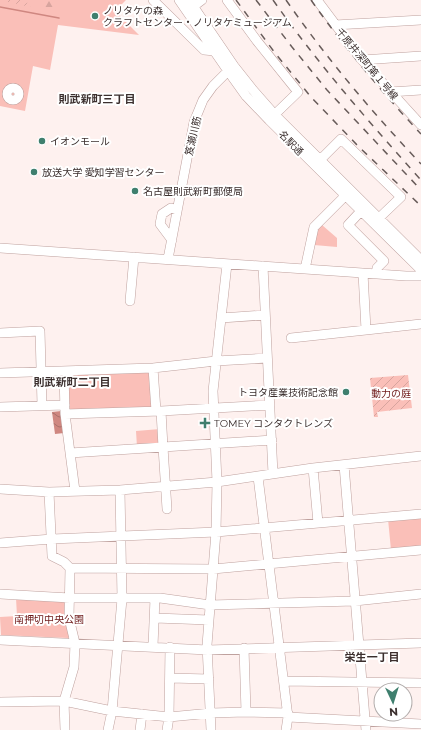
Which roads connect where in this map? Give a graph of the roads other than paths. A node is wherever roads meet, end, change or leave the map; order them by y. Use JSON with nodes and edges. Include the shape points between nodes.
{"nodes":[{"id":1,"x":153,"y":0,"type":"edge"},
{"id":2,"x":179,"y":0,"type":"edge"},
{"id":3,"x":202,"y":0,"type":"edge"},
{"id":4,"x":227,"y":0,"type":"edge"},
{"id":5,"x":317,"y":0,"type":"edge"},
{"id":6,"x":192,"y":3,"type":"edge"},
{"id":7,"x":421,"y":20,"type":"edge"},
{"id":8,"x":335,"y":25,"type":"junction"},
{"id":9,"x":215,"y":51,"type":"junction"},
{"id":10,"x":421,"y":56,"type":"edge"},
{"id":11,"x":362,"y":60,"type":"junction"},
{"id":12,"x":228,"y":71,"type":"junction"},
{"id":13,"x":421,"y":90,"type":"edge"},
{"id":14,"x":390,"y":92,"type":"junction"},
{"id":15,"x":272,"y":118,"type":"junction"},
{"id":16,"x":421,"y":125,"type":"edge"},
{"id":17,"x":321,"y":160,"type":"junction"},
{"id":18,"x":345,"y":196,"type":"junction"},
{"id":19,"x":177,"y":210,"type":"junction"},
{"id":20,"x":361,"y":211,"type":"junction"},
{"id":21,"x":379,"y":218,"type":"junction"},
{"id":22,"x":172,"y":240,"type":"junction"},
{"id":23,"x":0,"y":248,"type":"edge"},
{"id":24,"x":134,"y":257,"type":"junction"},
{"id":25,"x":168,"y":260,"type":"junction"},
{"id":26,"x":421,"y":260,"type":"edge"},
{"id":27,"x":227,"y":264,"type":"junction"},
{"id":28,"x":263,"y":266,"type":"junction"},
{"id":29,"x":305,"y":269,"type":"junction"},
{"id":30,"x":421,"y":270,"type":"edge"},
{"id":31,"x":363,"y":273,"type":"junction"},
{"id":32,"x":376,"y":274,"type":"junction"},
{"id":33,"x":421,"y":276,"type":"edge"},
{"id":34,"x":130,"y":301,"type":"dead end"},
{"id":35,"x":265,"y":315,"type":"junction"},
{"id":36,"x":221,"y":318,"type":"junction"},
{"id":37,"x":421,"y":324,"type":"edge"},
{"id":38,"x":366,"y":330,"type":"junction"},
{"id":39,"x":0,"y":333,"type":"edge"},
{"id":40,"x":291,"y":338,"type":"dead end"},
{"id":41,"x":267,"y":358,"type":"junction"},
{"id":42,"x":216,"y":360,"type":"junction"},
{"id":43,"x":153,"y":368,"type":"junction"},
{"id":44,"x":41,"y":371,"type":"junction"},
{"id":45,"x":64,"y":371,"type":"junction"},
{"id":46,"x":0,"y":373,"type":"edge"},
{"id":47,"x":42,"y":405,"type":"junction"},
{"id":48,"x":270,"y":405,"type":"junction"},
{"id":49,"x":0,"y":407,"type":"edge"},
{"id":50,"x":65,"y":409,"type":"junction"},
{"id":51,"x":214,"y":409,"type":"junction"},
{"id":52,"x":158,"y":411,"type":"junction"},
{"id":53,"x":272,"y":440,"type":"junction"},
{"id":54,"x":215,"y":444,"type":"junction"},
{"id":55,"x":162,"y":447,"type":"junction"},
{"id":56,"x":70,"y":453,"type":"junction"},
{"id":57,"x":421,"y":456,"type":"edge"},
{"id":58,"x":344,"y":465,"type":"junction"},
{"id":59,"x":313,"y":468,"type":"junction"},
{"id":60,"x":273,"y":474,"type":"junction"},
{"id":61,"x":258,"y":477,"type":"junction"},
{"id":62,"x":217,"y":482,"type":"junction"},
{"id":63,"x":165,"y":486,"type":"junction"},
{"id":64,"x":0,"y":488,"type":"edge"},
{"id":65,"x":120,"y":490,"type":"junction"},
{"id":66,"x":75,"y":491,"type":"junction"},
{"id":67,"x":49,"y":492,"type":"junction"},
{"id":68,"x":166,"y":509,"type":"dead end"},
{"id":69,"x":421,"y":514,"type":"edge"},
{"id":70,"x":348,"y":520,"type":"junction"},
{"id":71,"x":318,"y":523,"type":"junction"},
{"id":72,"x":264,"y":527,"type":"junction"},
{"id":73,"x":216,"y":532,"type":"junction"},
{"id":74,"x":120,"y":536,"type":"junction"},
{"id":75,"x":52,"y":539,"type":"junction"},
{"id":76,"x":0,"y":542,"type":"edge"},
{"id":77,"x":421,"y":550,"type":"edge"},
{"id":78,"x":352,"y":556,"type":"junction"},
{"id":79,"x":269,"y":564,"type":"junction"},
{"id":80,"x":121,"y":567,"type":"junction"},
{"id":81,"x":70,"y":568,"type":"junction"},
{"id":82,"x":212,"y":569,"type":"junction"},
{"id":83,"x":0,"y":594,"type":"edge"},
{"id":84,"x":421,"y":594,"type":"edge"},
{"id":85,"x":70,"y":598,"type":"junction"},
{"id":86,"x":156,"y":598,"type":"junction"},
{"id":87,"x":122,"y":599,"type":"junction"},
{"id":88,"x":355,"y":601,"type":"junction"},
{"id":89,"x":274,"y":604,"type":"junction"},
{"id":90,"x":210,"y":605,"type":"junction"},
{"id":91,"x":155,"y":618,"type":"junction"},
{"id":92,"x":209,"y":620,"type":"junction"},
{"id":93,"x":0,"y":640,"type":"edge"},
{"id":94,"x":75,"y":643,"type":"junction"},
{"id":95,"x":421,"y":643,"type":"edge"},
{"id":96,"x":118,"y":645,"type":"junction"},
{"id":97,"x":359,"y":645,"type":"junction"},
{"id":98,"x":153,"y":646,"type":"junction"},
{"id":99,"x":280,"y":647,"type":"junction"},
{"id":100,"x":170,"y":648,"type":"junction"},
{"id":101,"x":244,"y":648,"type":"junction"},
{"id":102,"x":208,"y":650,"type":"junction"},
{"id":103,"x":170,"y":678,"type":"junction"},
{"id":104,"x":209,"y":680,"type":"junction"},
{"id":105,"x":284,"y":682,"type":"junction"},
{"id":106,"x":362,"y":682,"type":"junction"},
{"id":107,"x":421,"y":683,"type":"edge"},
{"id":108,"x":64,"y":701,"type":"junction"},
{"id":109,"x":0,"y":702,"type":"edge"},
{"id":110,"x":112,"y":710,"type":"junction"},
{"id":111,"x":246,"y":712,"type":"junction"},
{"id":112,"x":211,"y":713,"type":"junction"},
{"id":113,"x":142,"y":714,"type":"junction"},
{"id":114,"x":288,"y":715,"type":"junction"},
{"id":115,"x":169,"y":717,"type":"junction"},
{"id":116,"x":421,"y":724,"type":"edge"},
{"id":117,"x":366,"y":725,"type":"edge"},
{"id":118,"x":65,"y":730,"type":"edge"},
{"id":119,"x":108,"y":730,"type":"edge"},
{"id":120,"x":140,"y":730,"type":"edge"},
{"id":121,"x":167,"y":730,"type":"edge"},
{"id":122,"x":211,"y":730,"type":"edge"},
{"id":123,"x":286,"y":730,"type":"edge"}],
"edges":[{"from":1,"to":9,"type":"street","via":[[204,50]]},
{"from":2,"to":9,"type":"street","name":"名駅通"},
{"from":3,"to":6,"type":"street"},
{"from":4,"to":15,"type":"street","via":[[298,92]]},
{"from":5,"to":8,"type":"street","name":"千原井深町第１号線"},
{"from":6,"to":15,"type":"street","name":"名駅通"},
{"from":7,"to":8,"type":"street"},
{"from":8,"to":11,"type":"street","name":"千原井深町第１号線"},
{"from":9,"to":12,"type":"street","name":"名駅通"},
{"from":10,"to":11,"type":"street"},
{"from":11,"to":14,"type":"street","name":"千原井深町第１号線"},
{"from":12,"to":15,"type":"street","name":"名駅通","via":[[246,96]]},
{"from":12,"to":19,"type":"street","name":"笈瀬川筋","via":[[213,86],[198,110]]},
{"from":13,"to":14,"type":"street"},
{"from":14,"to":16,"type":"street","name":"千原井深町第１号線"},
{"from":15,"to":17,"type":"street","name":"名駅通"},
{"from":15,"to":18,"type":"street","name":"名駅通"},
{"from":17,"to":21,"type":"street","name":"名駅通"},
{"from":17,"to":21,"type":"street","via":[[340,139],[400,196]]},
{"from":18,"to":20,"type":"street","name":"名駅通"},
{"from":18,"to":29,"type":"street","via":[[314,227]]},
{"from":19,"to":22,"type":"street","name":"笈瀬川筋"},
{"from":19,"to":22,"type":"street","via":[[171,208],[162,214],[160,224]]},
{"from":20,"to":30,"type":"street","name":"名駅通"},
{"from":20,"to":32,"type":"street","via":[[348,226],[384,261],[377,268]]},
{"from":21,"to":26,"type":"street","name":"名駅通"},
{"from":22,"to":25,"type":"street","name":"笈瀬川筋"},
{"from":23,"to":24,"type":"street"},
{"from":24,"to":25,"type":"street"},
{"from":24,"to":34,"type":"street"},
{"from":25,"to":27,"type":"street"},
{"from":27,"to":28,"type":"street"},
{"from":27,"to":36,"type":"street"},
{"from":28,"to":29,"type":"street"},
{"from":28,"to":35,"type":"street"},
{"from":29,"to":31,"type":"street"},
{"from":31,"to":32,"type":"street"},
{"from":31,"to":38,"type":"street"},
{"from":32,"to":33,"type":"street"},
{"from":35,"to":36,"type":"street"},
{"from":35,"to":41,"type":"street"},
{"from":36,"to":42,"type":"street"},
{"from":37,"to":38,"type":"street"},
{"from":38,"to":40,"type":"street"},
{"from":39,"to":44,"type":"street","via":[[40,331]]},
{"from":41,"to":42,"type":"street"},
{"from":41,"to":48,"type":"street"},
{"from":42,"to":43,"type":"street"},
{"from":42,"to":51,"type":"street"},
{"from":43,"to":45,"type":"street"},
{"from":43,"to":52,"type":"street"},
{"from":44,"to":45,"type":"street"},
{"from":44,"to":46,"type":"street"},
{"from":44,"to":47,"type":"street"},
{"from":45,"to":50,"type":"street"},
{"from":47,"to":49,"type":"street"},
{"from":47,"to":50,"type":"street"},
{"from":48,"to":51,"type":"street"},
{"from":48,"to":53,"type":"street"},
{"from":50,"to":52,"type":"street"},
{"from":50,"to":56,"type":"street"},
{"from":51,"to":52,"type":"street"},
{"from":51,"to":54,"type":"street"},
{"from":52,"to":55,"type":"street"},
{"from":53,"to":54,"type":"street"},
{"from":53,"to":60,"type":"street"},
{"from":54,"to":55,"type":"street"},
{"from":54,"to":62,"type":"street"},
{"from":55,"to":56,"type":"street"},
{"from":55,"to":63,"type":"street"},
{"from":56,"to":66,"type":"street"},
{"from":57,"to":58,"type":"street"},
{"from":58,"to":59,"type":"street"},
{"from":58,"to":70,"type":"street"},
{"from":59,"to":60,"type":"street"},
{"from":59,"to":71,"type":"street"},
{"from":60,"to":61,"type":"street"},
{"from":61,"to":62,"type":"street"},
{"from":61,"to":72,"type":"street"},
{"from":62,"to":63,"type":"street"},
{"from":62,"to":73,"type":"street"},
{"from":63,"to":65,"type":"street"},
{"from":63,"to":68,"type":"street"},
{"from":64,"to":67,"type":"street"},
{"from":65,"to":66,"type":"street"},
{"from":65,"to":74,"type":"street"},
{"from":66,"to":67,"type":"street"},
{"from":67,"to":75,"type":"street"},
{"from":69,"to":70,"type":"street"},
{"from":70,"to":71,"type":"street"},
{"from":70,"to":78,"type":"street"},
{"from":71,"to":72,"type":"street"},
{"from":72,"to":73,"type":"street"},
{"from":72,"to":79,"type":"street"},
{"from":73,"to":74,"type":"street"},
{"from":73,"to":82,"type":"street"},
{"from":74,"to":75,"type":"street"},
{"from":74,"to":80,"type":"street"},
{"from":75,"to":76,"type":"street"},
{"from":75,"to":81,"type":"street","via":[[52,556]]},
{"from":77,"to":78,"type":"street"},
{"from":78,"to":79,"type":"street"},
{"from":78,"to":88,"type":"street"},
{"from":79,"to":82,"type":"street"},
{"from":79,"to":89,"type":"street"},
{"from":80,"to":81,"type":"street"},
{"from":80,"to":82,"type":"street"},
{"from":80,"to":87,"type":"street"},
{"from":81,"to":85,"type":"street"},
{"from":82,"to":90,"type":"street"},
{"from":83,"to":85,"type":"street"},
{"from":84,"to":88,"type":"street"},
{"from":85,"to":87,"type":"street"},
{"from":85,"to":94,"type":"street","via":[[69,618]]},
{"from":86,"to":87,"type":"street"},
{"from":86,"to":90,"type":"street"},
{"from":86,"to":91,"type":"street"},
{"from":87,"to":96,"type":"street"},
{"from":88,"to":89,"type":"street"},
{"from":88,"to":97,"type":"street"},
{"from":89,"to":90,"type":"street"},
{"from":89,"to":99,"type":"street"},
{"from":90,"to":92,"type":"street"},
{"from":91,"to":92,"type":"street"},
{"from":91,"to":98,"type":"street"},
{"from":92,"to":102,"type":"street"},
{"from":93,"to":94,"type":"street"},
{"from":94,"to":96,"type":"street"},
{"from":94,"to":108,"type":"street","via":[[74,666]]},
{"from":95,"to":97,"type":"street"},
{"from":96,"to":98,"type":"street"},
{"from":96,"to":110,"type":"street"},
{"from":97,"to":99,"type":"street"},
{"from":97,"to":106,"type":"street"},
{"from":98,"to":100,"type":"street"},
{"from":99,"to":101,"type":"street"},
{"from":99,"to":105,"type":"street"},
{"from":100,"to":102,"type":"street"},
{"from":100,"to":103,"type":"street"},
{"from":101,"to":102,"type":"street"},
{"from":101,"to":111,"type":"street"},
{"from":102,"to":104,"type":"street"},
{"from":103,"to":104,"type":"street"},
{"from":103,"to":115,"type":"street"},
{"from":104,"to":112,"type":"street"},
{"from":105,"to":106,"type":"street"},
{"from":105,"to":114,"type":"street"},
{"from":106,"to":107,"type":"street"},
{"from":106,"to":117,"type":"street"},
{"from":108,"to":109,"type":"street"},
{"from":108,"to":110,"type":"street"},
{"from":108,"to":118,"type":"street"},
{"from":110,"to":113,"type":"street"},
{"from":110,"to":119,"type":"street"},
{"from":111,"to":112,"type":"street"},
{"from":111,"to":114,"type":"street"},
{"from":112,"to":115,"type":"street"},
{"from":112,"to":122,"type":"street"},
{"from":113,"to":115,"type":"street"},
{"from":113,"to":120,"type":"street"},
{"from":114,"to":117,"type":"street"},
{"from":114,"to":123,"type":"street"},
{"from":115,"to":121,"type":"street"},
{"from":116,"to":117,"type":"street"}]}
